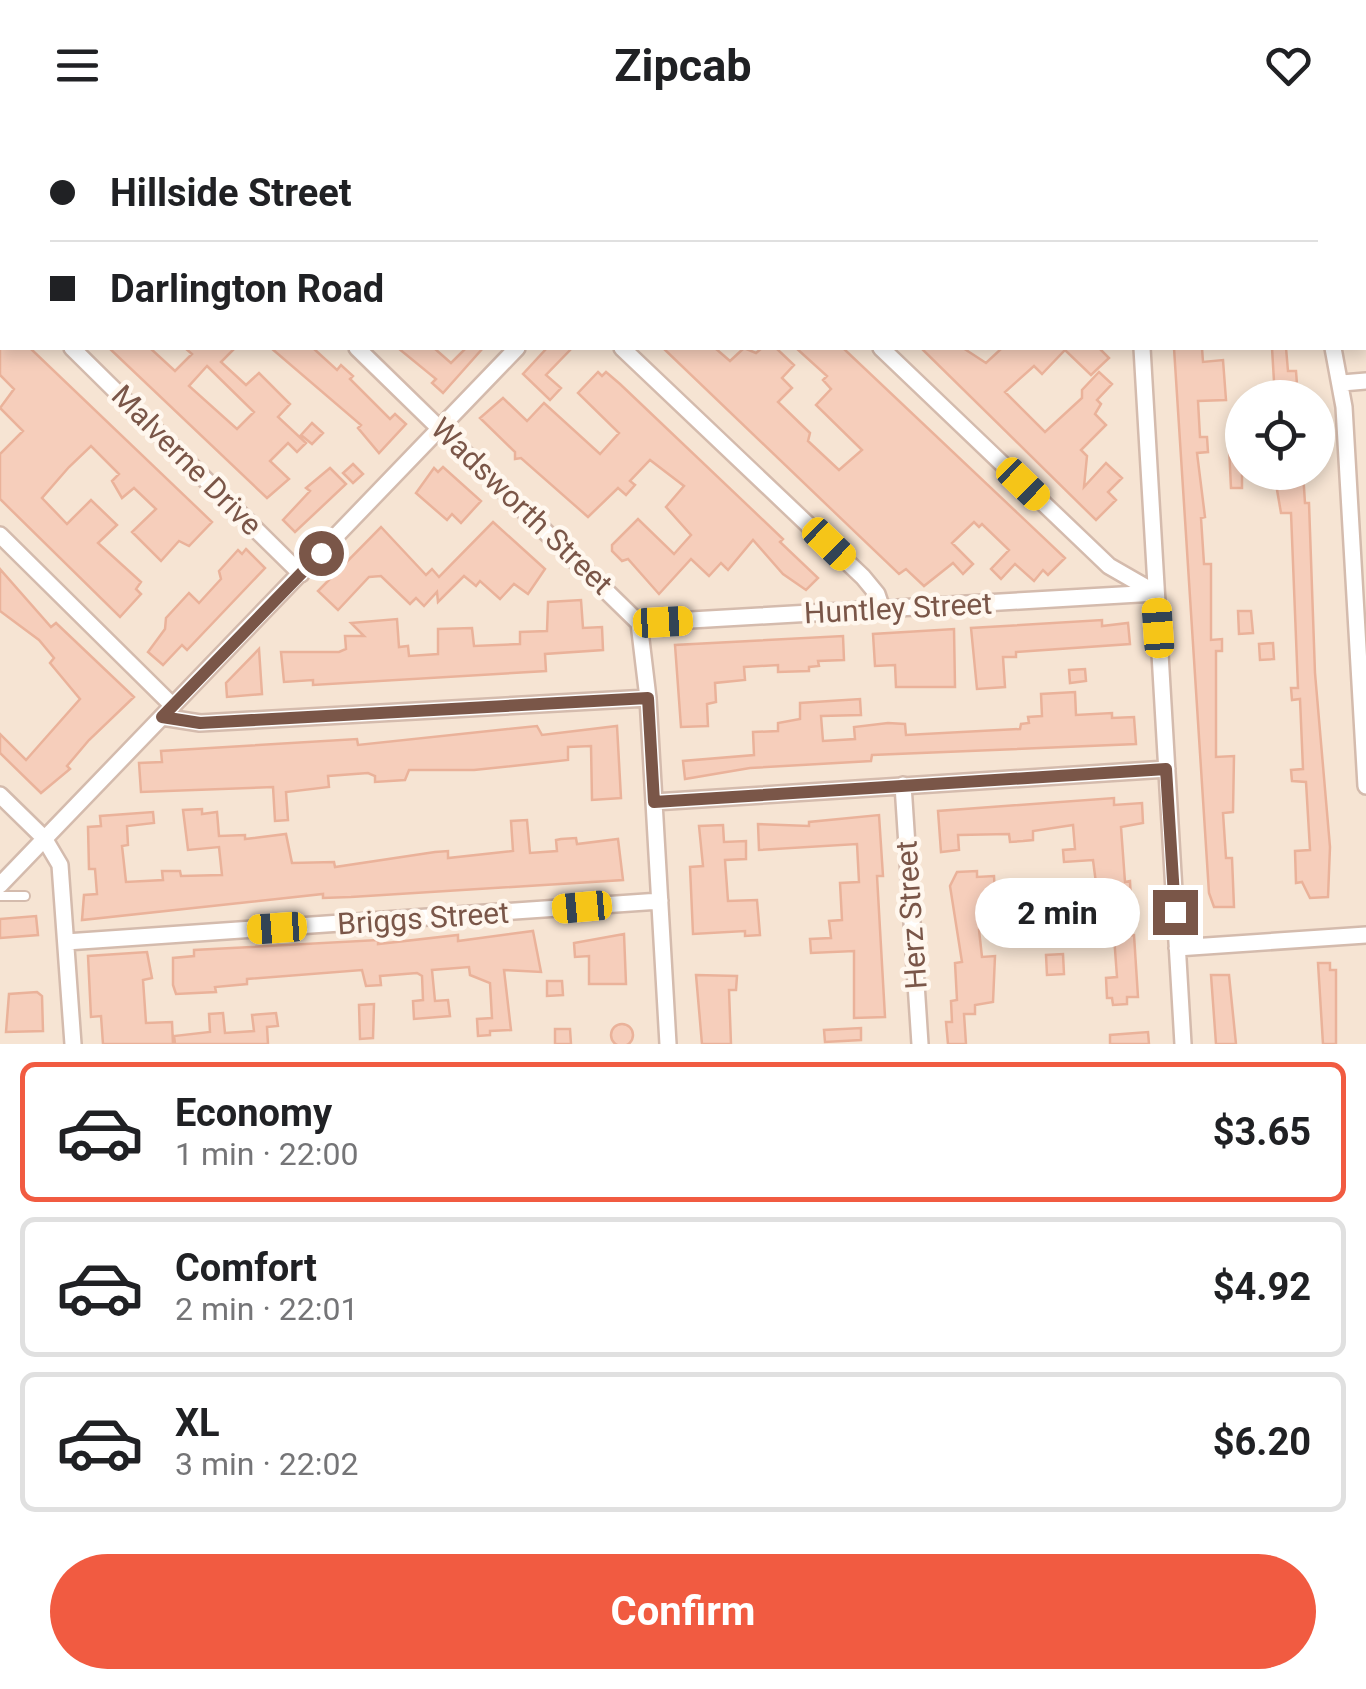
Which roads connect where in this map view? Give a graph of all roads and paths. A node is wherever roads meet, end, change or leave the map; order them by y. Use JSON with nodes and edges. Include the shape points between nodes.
{"nodes":[{"id":1,"x":74,"y":350,"type":"edge"},
{"id":2,"x":359,"y":350,"type":"edge"},
{"id":3,"x":515,"y":350,"type":"edge"},
{"id":4,"x":624,"y":350,"type":"edge"},
{"id":5,"x":882,"y":350,"type":"edge"},
{"id":6,"x":1142,"y":350,"type":"edge"},
{"id":7,"x":1334,"y":350,"type":"edge"},
{"id":8,"x":1366,"y":381,"type":"edge"},
{"id":9,"x":1342,"y":383,"type":"junction"},
{"id":10,"x":440,"y":427,"type":"junction"},
{"id":11,"x":0,"y":535,"type":"edge"},
{"id":12,"x":301,"y":574,"type":"junction"},
{"id":13,"x":1156,"y":593,"type":"junction"},
{"id":14,"x":882,"y":609,"type":"junction"},
{"id":15,"x":639,"y":623,"type":"junction"},
{"id":16,"x":648,"y":698,"type":"junction"},
{"id":17,"x":167,"y":711,"type":"junction"},
{"id":18,"x":1166,"y":769,"type":"junction"},
{"id":19,"x":903,"y":785,"type":"junction"},
{"id":20,"x":1366,"y":786,"type":"edge"},
{"id":21,"x":0,"y":795,"type":"edge"},
{"id":22,"x":654,"y":802,"type":"junction"},
{"id":23,"x":44,"y":838,"type":"junction"},
{"id":24,"x":0,"y":884,"type":"edge"},
{"id":25,"x":0,"y":896,"type":"edge"},
{"id":26,"x":25,"y":896,"type":"dead end"},
{"id":27,"x":660,"y":900,"type":"junction"},
{"id":28,"x":1366,"y":936,"type":"edge"},
{"id":29,"x":66,"y":942,"type":"junction"},
{"id":30,"x":1177,"y":948,"type":"junction"},
{"id":31,"x":73,"y":1044,"type":"edge"},
{"id":32,"x":668,"y":1044,"type":"edge"},
{"id":33,"x":920,"y":1044,"type":"edge"},
{"id":34,"x":1183,"y":1044,"type":"edge"}],
"edges":[{"from":1,"to":12,"type":"street","name":"Malverne Drive"},
{"from":2,"to":10,"type":"street","name":"Wadsworth Street"},
{"from":3,"to":10,"type":"street"},
{"from":4,"to":14,"type":"street","via":[[863,576]]},
{"from":5,"to":13,"type":"street","via":[[1108,566]]},
{"from":6,"to":13,"type":"street"},
{"from":7,"to":9,"type":"street"},
{"from":8,"to":9,"type":"street"},
{"from":9,"to":20,"type":"street"},
{"from":10,"to":12,"type":"street"},
{"from":10,"to":15,"type":"street","name":"Wadsworth Street"},
{"from":11,"to":17,"type":"street"},
{"from":12,"to":17,"type":"street"},
{"from":13,"to":14,"type":"street","name":"Huntley Street"},
{"from":13,"to":18,"type":"street"},
{"from":14,"to":15,"type":"street","name":"Huntley Street"},
{"from":15,"to":16,"type":"street"},
{"from":16,"to":17,"type":"street","via":[[200,723]]},
{"from":16,"to":22,"type":"street"},
{"from":17,"to":23,"type":"street"},
{"from":18,"to":19,"type":"street"},
{"from":18,"to":30,"type":"street"},
{"from":19,"to":22,"type":"street"},
{"from":19,"to":33,"type":"street","name":"Herz Street"},
{"from":21,"to":23,"type":"street"},
{"from":22,"to":27,"type":"street"},
{"from":23,"to":24,"type":"street"},
{"from":23,"to":29,"type":"street","via":[[60,865]]},
{"from":25,"to":26,"type":"lane"},
{"from":27,"to":29,"type":"street","name":"Briggs Street"},
{"from":27,"to":32,"type":"street"},
{"from":28,"to":30,"type":"street"},
{"from":29,"to":31,"type":"street"},
{"from":30,"to":34,"type":"street"}]}
